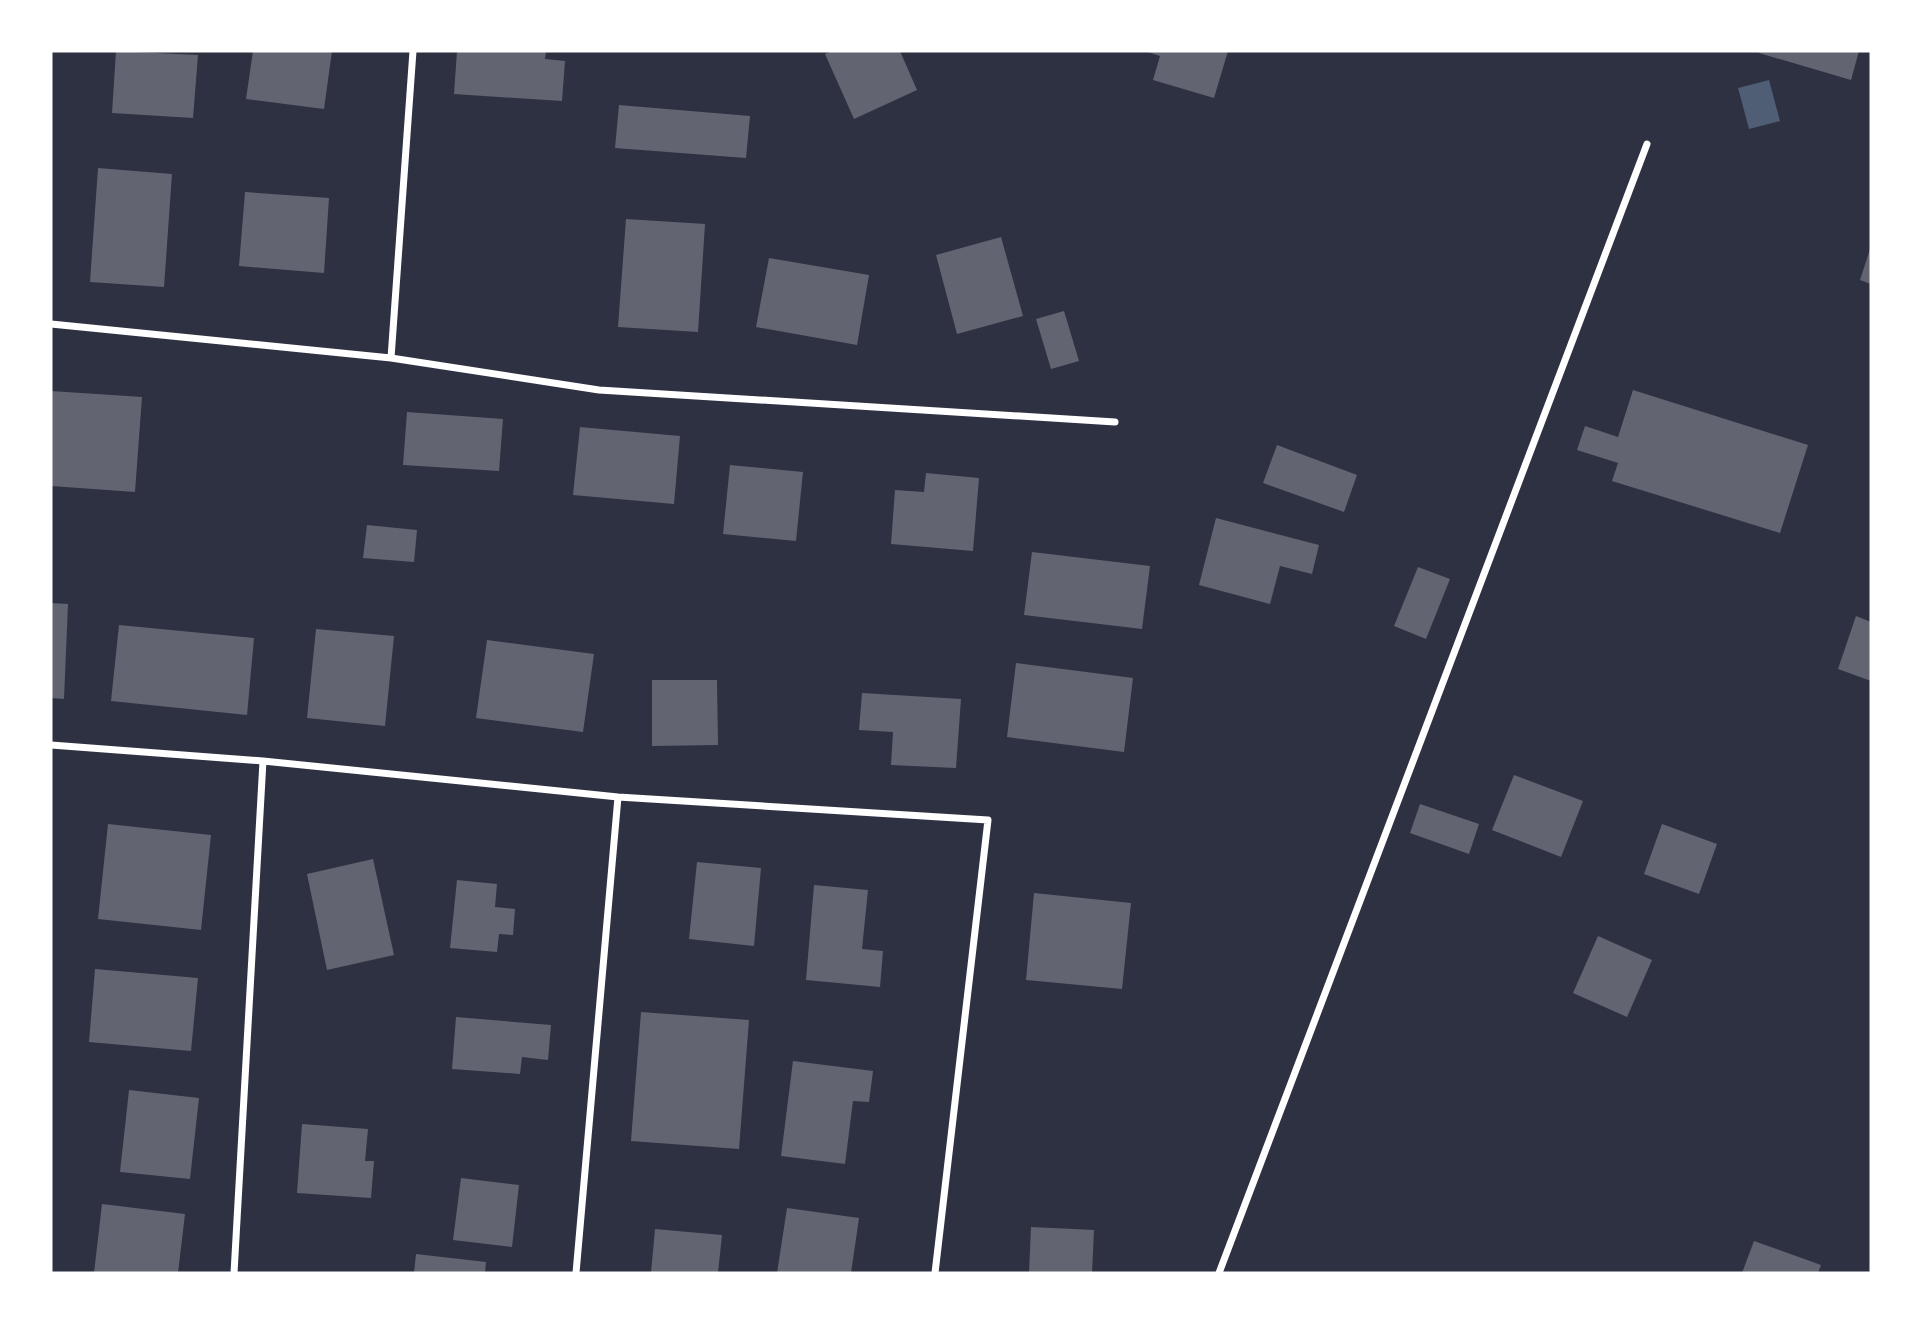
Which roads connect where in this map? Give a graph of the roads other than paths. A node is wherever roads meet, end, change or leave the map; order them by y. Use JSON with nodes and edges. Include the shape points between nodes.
{"nodes":[{"id":1,"x":413,"y":51,"type":"edge"},
{"id":2,"x":1647,"y":144,"type":"dead end"},
{"id":3,"x":51,"y":324,"type":"edge"},
{"id":4,"x":391,"y":358,"type":"junction"},
{"id":5,"x":1115,"y":422,"type":"dead end"},
{"id":6,"x":51,"y":745,"type":"edge"},
{"id":7,"x":263,"y":761,"type":"junction"},
{"id":8,"x":618,"y":797,"type":"junction"},
{"id":9,"x":234,"y":1273,"type":"edge"},
{"id":10,"x":576,"y":1273,"type":"edge"},
{"id":11,"x":935,"y":1273,"type":"edge"},
{"id":12,"x":1219,"y":1273,"type":"edge"}],
"edges":[{"from":1,"to":4,"type":"street"},
{"from":2,"to":12,"type":"street"},
{"from":3,"to":4,"type":"street"},
{"from":4,"to":5,"type":"street","via":[[599,390]]},
{"from":6,"to":7,"type":"street"},
{"from":7,"to":8,"type":"street"},
{"from":7,"to":9,"type":"street"},
{"from":8,"to":10,"type":"street"},
{"from":8,"to":11,"type":"street","via":[[988,820]]}]}
